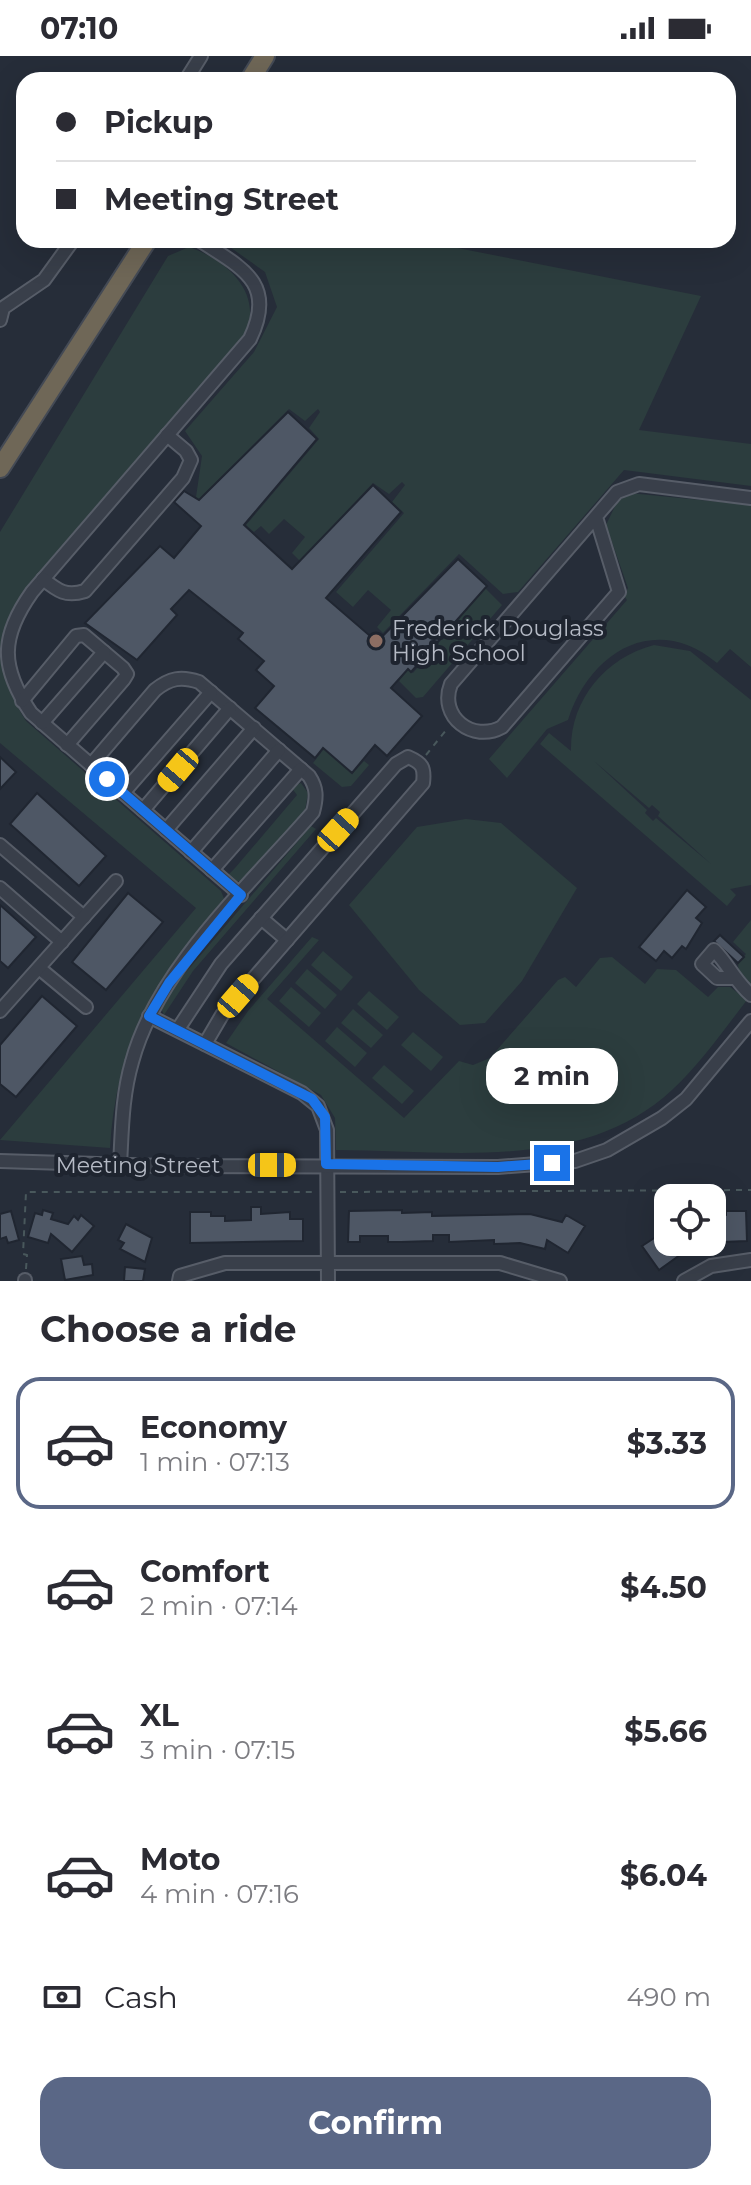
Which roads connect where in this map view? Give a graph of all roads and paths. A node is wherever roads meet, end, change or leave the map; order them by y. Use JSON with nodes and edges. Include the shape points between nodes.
{"nodes":[{"id":1,"x":67,"y":248,"type":"edge"},
{"id":2,"x":142,"y":248,"type":"edge"},
{"id":3,"x":211,"y":248,"type":"edge"},
{"id":4,"x":2,"y":314,"type":"edge"},
{"id":5,"x":167,"y":435,"type":"junction"},
{"id":6,"x":0,"y":468,"type":"edge"},
{"id":7,"x":751,"y":498,"type":"edge"},
{"id":8,"x":596,"y":517,"type":"junction"},
{"id":9,"x":43,"y":579,"type":"junction"},
{"id":10,"x":104,"y":652,"type":"junction"},
{"id":11,"x":211,"y":692,"type":"junction"},
{"id":12,"x":22,"y":701,"type":"junction"},
{"id":13,"x":230,"y":708,"type":"junction"},
{"id":14,"x":456,"y":720,"type":"junction"},
{"id":15,"x":42,"y":723,"type":"junction"},
{"id":16,"x":254,"y":728,"type":"junction"},
{"id":17,"x":67,"y":745,"type":"junction"},
{"id":18,"x":279,"y":750,"type":"junction"},
{"id":19,"x":420,"y":762,"type":"junction"},
{"id":20,"x":91,"y":765,"type":"junction"},
{"id":21,"x":301,"y":769,"type":"junction"},
{"id":22,"x":123,"y":793,"type":"junction"},
{"id":23,"x":143,"y":810,"type":"junction"},
{"id":24,"x":166,"y":830,"type":"junction"},
{"id":25,"x":0,"y":845,"type":"edge"},
{"id":26,"x":191,"y":852,"type":"junction"},
{"id":27,"x":212,"y":870,"type":"junction"},
{"id":28,"x":116,"y":881,"type":"dead end"},
{"id":29,"x":0,"y":888,"type":"edge"},
{"id":30,"x":241,"y":895,"type":"junction"},
{"id":31,"x":84,"y":917,"type":"junction"},
{"id":32,"x":261,"y":918,"type":"junction"},
{"id":33,"x":287,"y":940,"type":"junction"},
{"id":34,"x":62,"y":942,"type":"junction"},
{"id":35,"x":39,"y":968,"type":"junction"},
{"id":36,"x":732,"y":978,"type":"dead end"},
{"id":37,"x":751,"y":995,"type":"edge"},
{"id":38,"x":86,"y":1007,"type":"dead end"},
{"id":39,"x":0,"y":1011,"type":"edge"},
{"id":40,"x":149,"y":1016,"type":"junction"},
{"id":41,"x":751,"y":1021,"type":"edge"},
{"id":42,"x":178,"y":1029,"type":"junction"},
{"id":43,"x":205,"y":1044,"type":"junction"},
{"id":44,"x":0,"y":1161,"type":"edge"},
{"id":45,"x":326,"y":1164,"type":"junction"},
{"id":46,"x":120,"y":1165,"type":"junction"},
{"id":47,"x":751,"y":1190,"type":"edge"},
{"id":48,"x":318,"y":1192,"type":"dead end"},
{"id":49,"x":334,"y":1192,"type":"dead end"},
{"id":50,"x":751,"y":1260,"type":"edge"},
{"id":51,"x":328,"y":1265,"type":"junction"},
{"id":52,"x":25,"y":1280,"type":"edge"},
{"id":53,"x":179,"y":1281,"type":"edge"},
{"id":54,"x":328,"y":1281,"type":"edge"},
{"id":55,"x":560,"y":1281,"type":"edge"},
{"id":56,"x":684,"y":1281,"type":"edge"}],
"edges":[{"from":1,"to":4,"type":"street","via":[[44,280]]},
{"from":2,"to":6,"type":"highway"},
{"from":3,"to":5,"type":"street","via":[[243,269],[259,292],[262,308],[250,339]]},
{"from":5,"to":9,"type":"street"},
{"from":5,"to":9,"type":"street","via":[[191,460],[183,478],[85,591],[58,592]]},
{"from":7,"to":8,"type":"street","via":[[639,484],[617,492]]},
{"from":8,"to":14,"type":"street","via":[[451,684],[447,702]]},
{"from":8,"to":14,"type":"street","via":[[619,592],[502,727],[479,733]]},
{"from":9,"to":12,"type":"street","via":[[9,632],[8,673]]},
{"from":10,"to":12,"type":"street","via":[[84,635],[76,636]]},
{"from":10,"to":15,"type":"street"},
{"from":10,"to":17,"type":"street","via":[[127,674]]},
{"from":11,"to":13,"type":"street"},
{"from":11,"to":20,"type":"street","via":[[190,679],[166,681]]},
{"from":11,"to":22,"type":"street"},
{"from":12,"to":15,"type":"street"},
{"from":13,"to":16,"type":"street"},
{"from":13,"to":23,"type":"street"},
{"from":14,"to":19,"type":"path"},
{"from":15,"to":17,"type":"street"},
{"from":16,"to":18,"type":"street"},
{"from":16,"to":24,"type":"street"},
{"from":17,"to":20,"type":"street"},
{"from":18,"to":21,"type":"street"},
{"from":18,"to":26,"type":"street"},
{"from":19,"to":32,"type":"street","via":[[408,757],[396,764]]},
{"from":19,"to":33,"type":"street","via":[[423,783]]},
{"from":20,"to":22,"type":"street"},
{"from":21,"to":27,"type":"street"},
{"from":21,"to":30,"type":"street","via":[[315,785],[313,812]]},
{"from":22,"to":23,"type":"street"},
{"from":23,"to":24,"type":"street"},
{"from":24,"to":26,"type":"street"},
{"from":25,"to":31,"type":"street"},
{"from":26,"to":27,"type":"street"},
{"from":27,"to":30,"type":"street"},
{"from":28,"to":31,"type":"street"},
{"from":29,"to":34,"type":"street"},
{"from":30,"to":40,"type":"street","via":[[169,983]]},
{"from":31,"to":34,"type":"street"},
{"from":32,"to":33,"type":"street"},
{"from":32,"to":42,"type":"street","via":[[221,964]]},
{"from":33,"to":43,"type":"street","via":[[222,1015]]},
{"from":34,"to":35,"type":"street"},
{"from":35,"to":38,"type":"street"},
{"from":35,"to":39,"type":"street"},
{"from":36,"to":37,"type":"street"},
{"from":40,"to":42,"type":"street"},
{"from":40,"to":46,"type":"street","via":[[123,1100]]},
{"from":41,"to":45,"type":"street","name":"Meeting Street","via":[[686,1099],[634,1136],[575,1161],[498,1167]]},
{"from":42,"to":43,"type":"street"},
{"from":43,"to":45,"type":"street","via":[[312,1099],[325,1117]]},
{"from":44,"to":46,"type":"street","name":"Meeting Street"},
{"from":45,"to":46,"type":"street","name":"Meeting Street"},
{"from":45,"to":51,"type":"street"},
{"from":47,"to":49,"type":"path"},
{"from":48,"to":52,"type":"path","via":[[26,1192]]},
{"from":50,"to":56,"type":"street","via":[[711,1266]]},
{"from":51,"to":53,"type":"street","via":[[225,1263],[189,1272]]},
{"from":51,"to":54,"type":"street"},
{"from":51,"to":55,"type":"street","via":[[500,1263]]}]}
